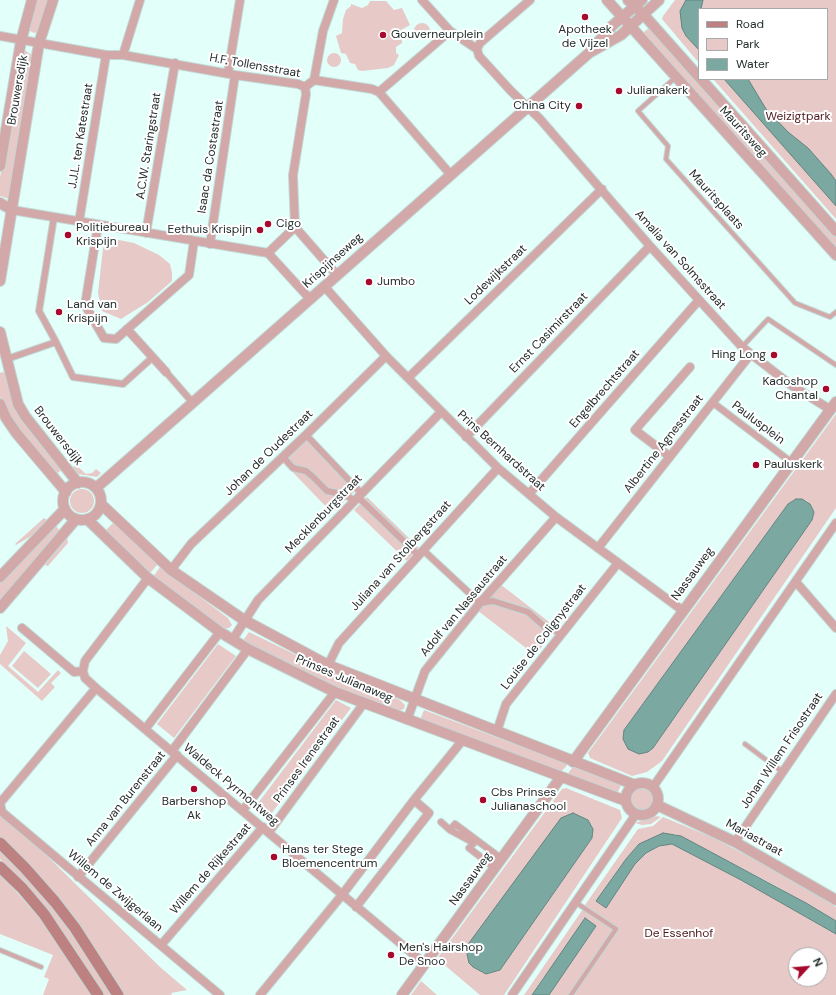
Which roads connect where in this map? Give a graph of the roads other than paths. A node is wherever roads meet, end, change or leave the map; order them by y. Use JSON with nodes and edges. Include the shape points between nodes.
{"nodes":[{"id":1,"x":32,"y":0,"type":"edge"},
{"id":2,"x":53,"y":0,"type":"edge"},
{"id":3,"x":140,"y":0,"type":"edge"},
{"id":4,"x":240,"y":0,"type":"edge"},
{"id":5,"x":334,"y":0,"type":"edge"},
{"id":6,"x":422,"y":0,"type":"edge"},
{"id":7,"x":530,"y":0,"type":"edge"},
{"id":8,"x":607,"y":0,"type":"edge"},
{"id":9,"x":659,"y":0,"type":"edge"},
{"id":10,"x":635,"y":2,"type":"edge"},
{"id":11,"x":644,"y":14,"type":"junction"},
{"id":12,"x":622,"y":17,"type":"junction"},
{"id":13,"x":631,"y":26,"type":"junction"},
{"id":14,"x":450,"y":31,"type":"junction"},
{"id":15,"x":0,"y":36,"type":"edge"},
{"id":16,"x":21,"y":40,"type":"junction"},
{"id":17,"x":39,"y":43,"type":"junction"},
{"id":18,"x":477,"y":49,"type":"junction"},
{"id":19,"x":589,"y":53,"type":"junction"},
{"id":20,"x":106,"y":54,"type":"junction"},
{"id":21,"x":122,"y":54,"type":"junction"},
{"id":22,"x":175,"y":63,"type":"junction"},
{"id":23,"x":231,"y":74,"type":"junction"},
{"id":24,"x":676,"y":76,"type":"junction"},
{"id":25,"x":698,"y":76,"type":"edge"},
{"id":26,"x":314,"y":80,"type":"junction"},
{"id":27,"x":702,"y":80,"type":"edge"},
{"id":28,"x":305,"y":87,"type":"junction"},
{"id":29,"x":379,"y":92,"type":"junction"},
{"id":30,"x":527,"y":107,"type":"junction"},
{"id":31,"x":0,"y":166,"type":"edge"},
{"id":32,"x":451,"y":175,"type":"junction"},
{"id":33,"x":602,"y":189,"type":"junction"},
{"id":34,"x":0,"y":203,"type":"edge"},
{"id":35,"x":12,"y":210,"type":"junction"},
{"id":36,"x":0,"y":212,"type":"edge"},
{"id":37,"x":54,"y":217,"type":"junction"},
{"id":38,"x":79,"y":222,"type":"junction"},
{"id":39,"x":98,"y":225,"type":"junction"},
{"id":40,"x":295,"y":228,"type":"junction"},
{"id":41,"x":836,"y":231,"type":"edge"},
{"id":42,"x":146,"y":233,"type":"junction"},
{"id":43,"x":194,"y":241,"type":"junction"},
{"id":44,"x":210,"y":244,"type":"junction"},
{"id":45,"x":650,"y":246,"type":"junction"},
{"id":46,"x":268,"y":253,"type":"junction"},
{"id":47,"x":836,"y":255,"type":"edge"},
{"id":48,"x":337,"y":275,"type":"junction"},
{"id":49,"x":0,"y":281,"type":"edge"},
{"id":50,"x":324,"y":286,"type":"junction"},
{"id":51,"x":310,"y":299,"type":"junction"},
{"id":52,"x":699,"y":300,"type":"junction"},
{"id":53,"x":836,"y":312,"type":"edge"},
{"id":54,"x":127,"y":329,"type":"junction"},
{"id":55,"x":0,"y":332,"type":"edge"},
{"id":56,"x":56,"y":342,"type":"junction"},
{"id":57,"x":742,"y":347,"type":"junction"},
{"id":58,"x":750,"y":355,"type":"junction"},
{"id":59,"x":386,"y":356,"type":"junction"},
{"id":60,"x":153,"y":357,"type":"junction"},
{"id":61,"x":4,"y":360,"type":"edge"},
{"id":62,"x":836,"y":365,"type":"edge"},
{"id":63,"x":690,"y":367,"type":"dead end"},
{"id":64,"x":166,"y":372,"type":"joint"},
{"id":65,"x":408,"y":378,"type":"junction"},
{"id":66,"x":712,"y":402,"type":"junction"},
{"id":67,"x":193,"y":403,"type":"junction"},
{"id":68,"x":0,"y":404,"type":"edge"},
{"id":69,"x":833,"y":406,"type":"edge"},
{"id":70,"x":441,"y":412,"type":"junction"},
{"id":71,"x":306,"y":435,"type":"junction"},
{"id":72,"x":466,"y":437,"type":"junction"},
{"id":73,"x":669,"y":456,"type":"junction"},
{"id":74,"x":282,"y":457,"type":"junction"},
{"id":75,"x":791,"y":462,"type":"junction"},
{"id":76,"x":498,"y":468,"type":"junction"},
{"id":77,"x":78,"y":483,"type":"junction"},
{"id":78,"x":96,"y":488,"type":"junction"},
{"id":79,"x":66,"y":492,"type":"junction"},
{"id":80,"x":529,"y":494,"type":"junction"},
{"id":81,"x":358,"y":497,"type":"junction"},
{"id":82,"x":101,"y":504,"type":"junction"},
{"id":83,"x":65,"y":509,"type":"junction"},
{"id":84,"x":556,"y":517,"type":"junction"},
{"id":85,"x":76,"y":519,"type":"junction"},
{"id":86,"x":88,"y":519,"type":"junction"},
{"id":87,"x":836,"y":523,"type":"edge"},
{"id":88,"x":598,"y":548,"type":"junction"},
{"id":89,"x":420,"y":553,"type":"junction"},
{"id":90,"x":618,"y":563,"type":"junction"},
{"id":91,"x":171,"y":570,"type":"junction"},
{"id":92,"x":0,"y":577,"type":"edge"},
{"id":93,"x":148,"y":578,"type":"junction"},
{"id":94,"x":796,"y":582,"type":"junction"},
{"id":95,"x":480,"y":603,"type":"junction"},
{"id":96,"x":0,"y":608,"type":"edge"},
{"id":97,"x":682,"y":610,"type":"junction"},
{"id":98,"x":244,"y":620,"type":"junction"},
{"id":99,"x":834,"y":626,"type":"edge"},
{"id":100,"x":22,"y":628,"type":"dead end"},
{"id":101,"x":220,"y":632,"type":"junction"},
{"id":102,"x":562,"y":633,"type":"junction"},
{"id":103,"x":233,"y":639,"type":"junction"},
{"id":104,"x":248,"y":649,"type":"junction"},
{"id":105,"x":328,"y":665,"type":"junction"},
{"id":106,"x":83,"y":671,"type":"junction"},
{"id":107,"x":96,"y":688,"type":"junction"},
{"id":108,"x":335,"y":692,"type":"junction"},
{"id":109,"x":836,"y":694,"type":"edge"},
{"id":110,"x":414,"y":698,"type":"junction"},
{"id":111,"x":364,"y":703,"type":"junction"},
{"id":112,"x":407,"y":720,"type":"junction"},
{"id":113,"x":146,"y":728,"type":"junction"},
{"id":114,"x":497,"y":731,"type":"junction"},
{"id":115,"x":462,"y":741,"type":"junction"},
{"id":116,"x":745,"y":744,"type":"dead end"},
{"id":117,"x":175,"y":753,"type":"junction"},
{"id":118,"x":765,"y":759,"type":"dead end"},
{"id":119,"x":573,"y":762,"type":"junction"},
{"id":120,"x":773,"y":765,"type":"dead end"},
{"id":121,"x":783,"y":772,"type":"junction"},
{"id":122,"x":561,"y":777,"type":"junction"},
{"id":123,"x":635,"y":785,"type":"junction"},
{"id":124,"x":653,"y":788,"type":"junction"},
{"id":125,"x":414,"y":800,"type":"junction"},
{"id":126,"x":626,"y":801,"type":"junction"},
{"id":127,"x":0,"y":803,"type":"edge"},
{"id":128,"x":657,"y":805,"type":"junction"},
{"id":129,"x":243,"y":810,"type":"junction"},
{"id":130,"x":636,"y":814,"type":"junction"},
{"id":131,"x":441,"y":822,"type":"dead end"},
{"id":132,"x":266,"y":830,"type":"junction"},
{"id":133,"x":475,"y":841,"type":"junction"},
{"id":134,"x":735,"y":842,"type":"junction"},
{"id":135,"x":0,"y":843,"type":"edge"},
{"id":136,"x":502,"y":859,"type":"junction"},
{"id":137,"x":0,"y":868,"type":"edge"},
{"id":138,"x":495,"y":868,"type":"junction"},
{"id":139,"x":78,"y":877,"type":"junction"},
{"id":140,"x":342,"y":895,"type":"junction"},
{"id":141,"x":836,"y":900,"type":"edge"},
{"id":142,"x":575,"y":902,"type":"junction"},
{"id":143,"x":356,"y":907,"type":"junction"},
{"id":144,"x":161,"y":945,"type":"junction"},
{"id":145,"x":0,"y":950,"type":"edge"},
{"id":146,"x":425,"y":964,"type":"junction"},
{"id":147,"x":41,"y":967,"type":"dead end"},
{"id":148,"x":98,"y":995,"type":"edge"},
{"id":149,"x":118,"y":995,"type":"edge"},
{"id":150,"x":220,"y":995,"type":"edge"},
{"id":151,"x":260,"y":995,"type":"edge"},
{"id":152,"x":402,"y":995,"type":"edge"},
{"id":153,"x":512,"y":995,"type":"edge"},
{"id":154,"x":571,"y":995,"type":"edge"}],
"edges":[{"from":1,"to":16,"type":"street","name":"Brouwersdijk"},
{"from":2,"to":17,"type":"street","name":"Brouwersdijk"},
{"from":3,"to":21,"type":"street"},
{"from":4,"to":23,"type":"street","name":"Isaac da Costastraat"},
{"from":5,"to":26,"type":"street","via":[[323,31]]},
{"from":6,"to":14,"type":"street"},
{"from":7,"to":18,"type":"street","via":[[480,43]]},
{"from":8,"to":12,"type":"street","name":"Mauritsweg"},
{"from":9,"to":11,"type":"street","name":"Krispijnseweg"},
{"from":10,"to":11,"type":"street"},
{"from":10,"to":12,"type":"street","name":"Krispijnseweg"},
{"from":11,"to":13,"type":"street","name":"Krispijnseweg"},
{"from":11,"to":25,"type":"street"},
{"from":12,"to":13,"type":"street","name":"Mauritsweg"},
{"from":12,"to":19,"type":"street","name":"Krispijnseweg"},
{"from":13,"to":19,"type":"street","name":"Krispijnseweg","via":[[618,37]]},
{"from":13,"to":24,"type":"street","name":"Mauritsweg"},
{"from":14,"to":18,"type":"street"},
{"from":14,"to":29,"type":"street"},
{"from":15,"to":16,"type":"street","name":"H.F. Tollensstraat"},
{"from":16,"to":17,"type":"street","name":"H.F. Tollensstraat"},
{"from":16,"to":31,"type":"street","name":"Brouwersdijk"},
{"from":17,"to":20,"type":"street","name":"H.F. Tollensstraat"},
{"from":17,"to":35,"type":"street","name":"Brouwersdijk"},
{"from":18,"to":30,"type":"street","name":"Amalia van Solmsstraat","via":[[479,56]]},
{"from":19,"to":30,"type":"street","name":"Krispijnseweg"},
{"from":20,"to":21,"type":"street","name":"H.F. Tollensstraat"},
{"from":20,"to":38,"type":"street","name":"J.J.L. ten Katestraat"},
{"from":21,"to":22,"type":"street","name":"H.F. Tollensstraat"},
{"from":22,"to":23,"type":"street","name":"H.F. Tollensstraat"},
{"from":22,"to":42,"type":"street","name":"A.C.W. Staringstraat"},
{"from":23,"to":28,"type":"street","name":"H.F. Tollensstraat"},
{"from":23,"to":44,"type":"street","name":"Isaac da Costastraat"},
{"from":24,"to":47,"type":"street","name":"Mauritsweg"},
{"from":24,"to":53,"type":"lane","name":"Mauritsplaats","via":[[638,111],[668,146],[666,159],[795,303],[830,317]]},
{"from":26,"to":28,"type":"street","name":"H.F. Tollensstraat"},
{"from":26,"to":29,"type":"street","name":"H.F. Tollensstraat"},
{"from":27,"to":41,"type":"street","name":"Mauritsweg"},
{"from":28,"to":40,"type":"street","via":[[293,175]]},
{"from":29,"to":32,"type":"street"},
{"from":30,"to":32,"type":"street","name":"Krispijnseweg"},
{"from":30,"to":33,"type":"street","name":"Amalia van Solmsstraat"},
{"from":32,"to":48,"type":"street","name":"Krispijnseweg"},
{"from":33,"to":45,"type":"street","name":"Amalia van Solmsstraat"},
{"from":33,"to":65,"type":"street","name":"Lodewijkstraat"},
{"from":34,"to":35,"type":"street"},
{"from":35,"to":36,"type":"street"},
{"from":35,"to":37,"type":"street"},
{"from":35,"to":49,"type":"street","name":"Brouwersdijk"},
{"from":37,"to":38,"type":"street"},
{"from":37,"to":56,"type":"street","via":[[39,311]]},
{"from":38,"to":39,"type":"street"},
{"from":39,"to":42,"type":"street"},
{"from":39,"to":54,"type":"street","via":[[85,305],[104,338],[116,339]]},
{"from":40,"to":46,"type":"street"},
{"from":40,"to":48,"type":"street"},
{"from":42,"to":43,"type":"street"},
{"from":43,"to":44,"type":"street"},
{"from":43,"to":54,"type":"street","via":[[189,275]]},
{"from":44,"to":46,"type":"street"},
{"from":45,"to":52,"type":"street","name":"Amalia van Solmsstraat"},
{"from":45,"to":72,"type":"street","name":"Ernst Casimirstraat"},
{"from":46,"to":51,"type":"street"},
{"from":48,"to":50,"type":"street","name":"Krispijnseweg"},
{"from":50,"to":51,"type":"street","name":"Krispijnseweg"},
{"from":50,"to":59,"type":"street","name":"Prins Bernhardstraat"},
{"from":51,"to":67,"type":"street","name":"Krispijnseweg"},
{"from":52,"to":57,"type":"street","name":"Amalia van Solmsstraat"},
{"from":52,"to":80,"type":"street","name":"Engelbrechtstraat"},
{"from":54,"to":60,"type":"street"},
{"from":55,"to":61,"type":"street","name":"Brouwersdijk"},
{"from":56,"to":60,"type":"street","via":[[73,377],[123,384]]},
{"from":56,"to":61,"type":"street"},
{"from":57,"to":58,"type":"street","name":"Amalia van Solmsstraat"},
{"from":57,"to":62,"type":"lane","via":[[768,319]]},
{"from":58,"to":66,"type":"street","name":"Albertine Agnesstraat"},
{"from":58,"to":69,"type":"street","name":"Amalia van Solmsstraat","via":[[791,385]]},
{"from":59,"to":65,"type":"street","name":"Prins Bernhardstraat"},
{"from":59,"to":71,"type":"street","name":"Johan de Oudestraat"},
{"from":60,"to":64,"type":"street"},
{"from":61,"to":77,"type":"street","name":"Brouwersdijk","via":[[18,404],[25,416]]},
{"from":63,"to":73,"type":"street","via":[[635,430]]},
{"from":64,"to":67,"type":"street"},
{"from":65,"to":70,"type":"street","name":"Prins Bernhardstraat"},
{"from":66,"to":73,"type":"street","name":"Albertine Agnesstraat"},
{"from":66,"to":75,"type":"street","name":"Paulusplein"},
{"from":67,"to":78,"type":"street","name":"Krispijnseweg"},
{"from":68,"to":79,"type":"street","via":[[17,434]]},
{"from":69,"to":75,"type":"street","name":"Nassauweg"},
{"from":70,"to":72,"type":"street","name":"Prins Bernhardstraat"},
{"from":70,"to":81,"type":"street","name":"Mecklenburgstraat"},
{"from":71,"to":74,"type":"street","name":"Johan de Oudestraat"},
{"from":71,"to":81,"type":"street"},
{"from":72,"to":76,"type":"street","name":"Prins Bernhardstraat"},
{"from":73,"to":88,"type":"street","name":"Albertine Agnesstraat"},
{"from":74,"to":81,"type":"street","via":[[292,468],[306,471],[327,491]]},
{"from":74,"to":91,"type":"street","name":"Johan de Oudestraat","via":[[191,544]]},
{"from":75,"to":97,"type":"street","name":"Nassauweg"},
{"from":76,"to":80,"type":"street","name":"Prins Bernhardstraat"},
{"from":76,"to":89,"type":"street","name":"Juliana van Stolbergstraat"},
{"from":77,"to":78,"type":"street","via":[[87,483]]},
{"from":77,"to":79,"type":"street"},
{"from":78,"to":82,"type":"street"},
{"from":79,"to":83,"type":"street"},
{"from":80,"to":84,"type":"street","name":"Prins Bernhardstraat"},
{"from":81,"to":89,"type":"street"},
{"from":81,"to":98,"type":"street","name":"Mecklenburgstraat","via":[[258,600]]},
{"from":82,"to":86,"type":"street","via":[[96,514]]},
{"from":82,"to":91,"type":"street","name":"Prinses Julianaweg"},
{"from":83,"to":85,"type":"street"},
{"from":83,"to":92,"type":"street"},
{"from":84,"to":88,"type":"street","name":"Prins Bernhardstraat"},
{"from":84,"to":95,"type":"street","name":"Adolf van Nassaustraat"},
{"from":85,"to":86,"type":"street"},
{"from":85,"to":96,"type":"street"},
{"from":86,"to":93,"type":"street","name":"Prinses Julianaweg"},
{"from":87,"to":94,"type":"street"},
{"from":88,"to":90,"type":"street","name":"Prins Bernhardstraat"},
{"from":89,"to":95,"type":"street"},
{"from":89,"to":105,"type":"street","name":"Juliana van Stolbergstraat","via":[[339,644]]},
{"from":90,"to":97,"type":"street","name":"Prins Bernhardstraat"},
{"from":90,"to":102,"type":"street","name":"Louise de Colignystraat"},
{"from":91,"to":98,"type":"street","name":"Prinses Julianaweg"},
{"from":93,"to":101,"type":"street","name":"Prinses Julianaweg"},
{"from":93,"to":106,"type":"street","via":[[85,661]]},
{"from":94,"to":99,"type":"street"},
{"from":94,"to":124,"type":"street"},
{"from":95,"to":102,"type":"street","via":[[493,601],[521,610],[534,616],[546,628]]},
{"from":95,"to":110,"type":"street","name":"Adolf van Nassaustraat","via":[[425,671]]},
{"from":97,"to":119,"type":"street","name":"Nassauweg"},
{"from":98,"to":103,"type":"street","name":"Mecklenburgstraat"},
{"from":98,"to":105,"type":"street","name":"Prinses Julianaweg"},
{"from":100,"to":106,"type":"street","via":[[74,672]]},
{"from":101,"to":103,"type":"street","name":"Prinses Julianaweg"},
{"from":101,"to":113,"type":"street"},
{"from":102,"to":114,"type":"street","name":"Louise de Colignystraat","via":[[506,704]]},
{"from":103,"to":104,"type":"street","name":"Prinses Julianaweg"},
{"from":104,"to":108,"type":"street","name":"Prinses Julianaweg"},
{"from":104,"to":117,"type":"street","name":"Anna van Burenstraat"},
{"from":105,"to":110,"type":"street","name":"Prinses Julianaweg"},
{"from":106,"to":107,"type":"street","name":"Waldeck Pyrmontweg"},
{"from":107,"to":113,"type":"street","name":"Waldeck Pyrmontweg"},
{"from":107,"to":127,"type":"street"},
{"from":108,"to":111,"type":"street","name":"Prinses Julianaweg"},
{"from":108,"to":129,"type":"street","name":"Prinses Irenestraat"},
{"from":109,"to":121,"type":"street","name":"Johan Willem Frisostraat"},
{"from":110,"to":112,"type":"street","name":"Adolf van Nassaustraat"},
{"from":110,"to":114,"type":"street","name":"Prinses Julianaweg"},
{"from":111,"to":112,"type":"street","name":"Prinses Julianaweg"},
{"from":111,"to":132,"type":"street","name":"Prinses Irenestraat"},
{"from":112,"to":115,"type":"street","name":"Prinses Julianaweg"},
{"from":113,"to":117,"type":"street","name":"Waldeck Pyrmontweg"},
{"from":114,"to":119,"type":"street","name":"Prinses Julianaweg"},
{"from":115,"to":122,"type":"street","name":"Prinses Julianaweg"},
{"from":115,"to":125,"type":"street"},
{"from":116,"to":118,"type":"lane"},
{"from":117,"to":129,"type":"street","name":"Waldeck Pyrmontweg"},
{"from":117,"to":139,"type":"street","name":"Anna van Burenstraat"},
{"from":119,"to":123,"type":"street","name":"Prinses Julianaweg"},
{"from":120,"to":121,"type":"lane"},
{"from":121,"to":134,"type":"street","name":"Johan Willem Frisostraat"},
{"from":122,"to":126,"type":"street","name":"Prinses Julianaweg"},
{"from":122,"to":136,"type":"street","name":"Nassauweg"},
{"from":123,"to":124,"type":"street","via":[[643,783]]},
{"from":123,"to":126,"type":"street","via":[[628,791]]},
{"from":124,"to":128,"type":"street","via":[[658,794]]},
{"from":125,"to":140,"type":"street"},
{"from":125,"to":143,"type":"street","via":[[429,813]]},
{"from":126,"to":130,"type":"street","via":[[628,807]]},
{"from":127,"to":139,"type":"street","name":"Willem de Zwijgerlaan","via":[[2,812]]},
{"from":128,"to":130,"type":"street","via":[[648,814]]},
{"from":128,"to":134,"type":"street","name":"Mariastraat"},
{"from":129,"to":132,"type":"street","name":"Waldeck Pyrmontweg"},
{"from":130,"to":142,"type":"street"},
{"from":131,"to":133,"type":"street","via":[[450,830]]},
{"from":132,"to":140,"type":"street","name":"Waldeck Pyrmontweg"},
{"from":132,"to":144,"type":"street","name":"Willem de Rijkestraat"},
{"from":133,"to":136,"type":"street"},
{"from":133,"to":138,"type":"street","via":[[469,848]]},
{"from":134,"to":141,"type":"street","name":"Mariastraat"},
{"from":135,"to":149,"type":"main road","via":[[56,902]]},
{"from":136,"to":138,"type":"street","name":"Nassauweg"},
{"from":137,"to":148,"type":"main road","via":[[22,888],[44,914]]},
{"from":138,"to":146,"type":"street","name":"Nassauweg"},
{"from":139,"to":144,"type":"street","name":"Willem de Zwijgerlaan"},
{"from":140,"to":143,"type":"street","name":"Waldeck Pyrmontweg"},
{"from":140,"to":151,"type":"street"},
{"from":142,"to":153,"type":"street"},
{"from":142,"to":154,"type":"lane","via":[[616,929]]},
{"from":143,"to":146,"type":"street","name":"Waldeck Pyrmontweg"},
{"from":144,"to":150,"type":"street","name":"Willem de Zwijgerlaan"},
{"from":145,"to":147,"type":"lane"},
{"from":146,"to":152,"type":"street","name":"Nassauweg"}]}
